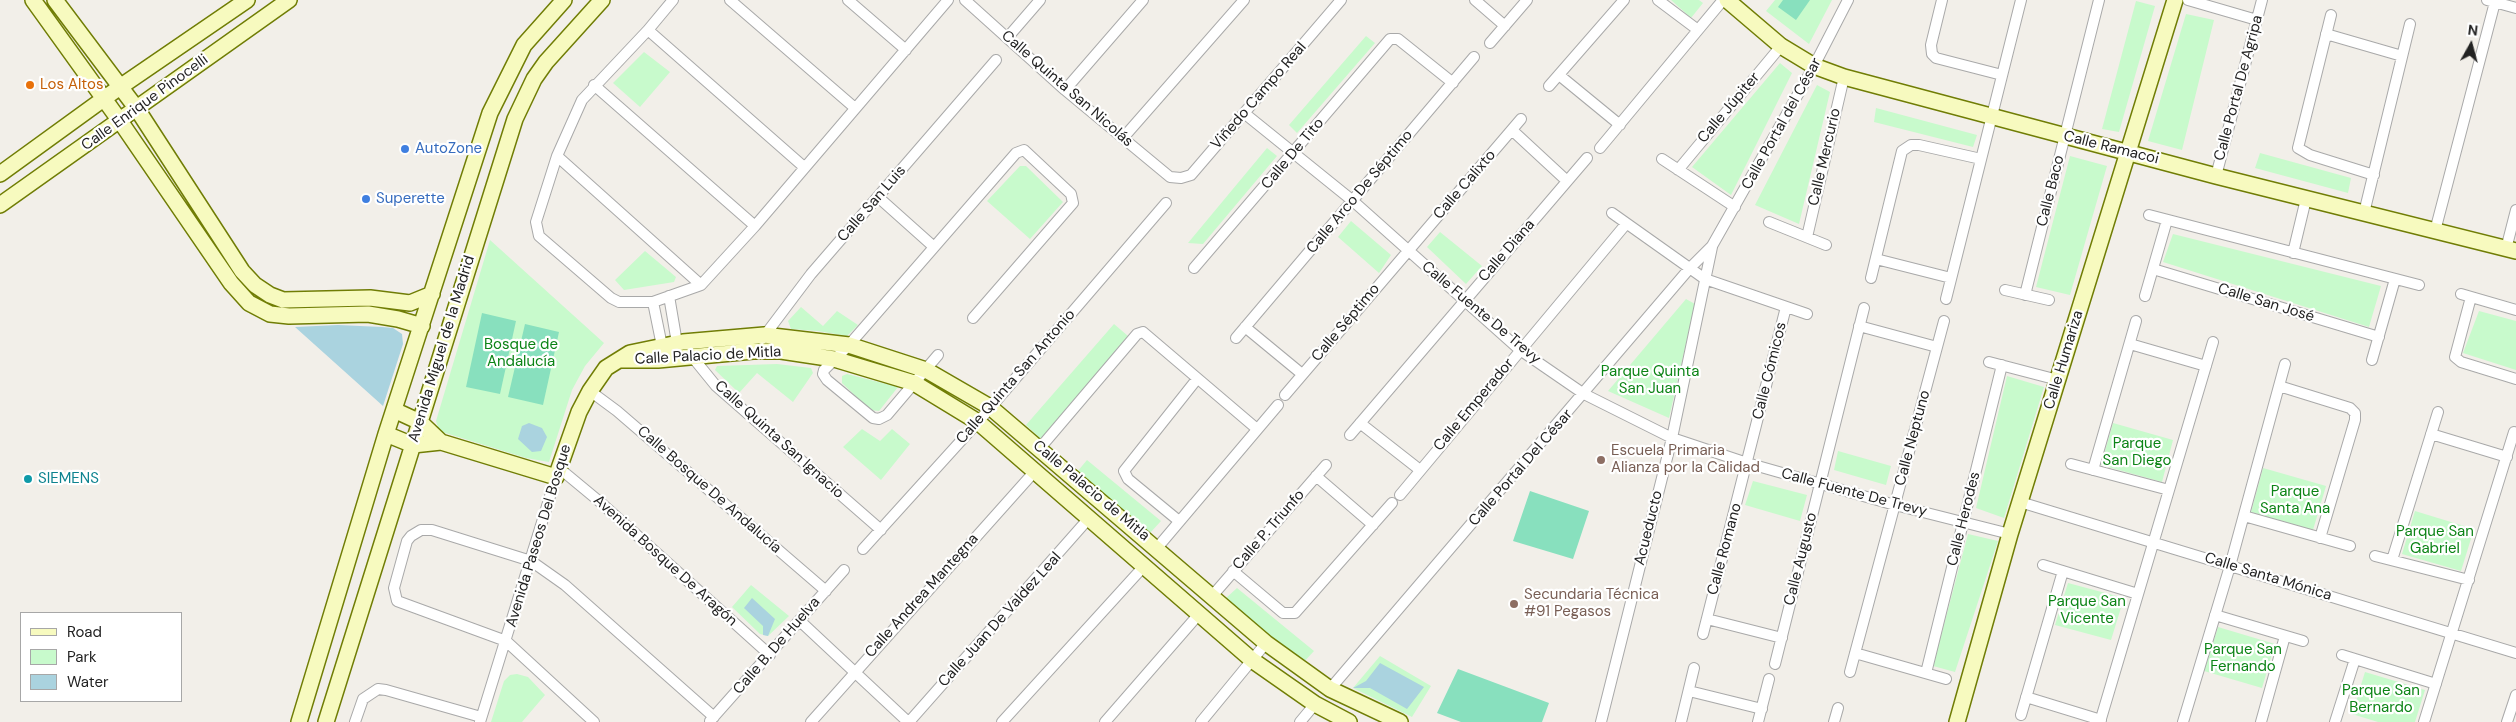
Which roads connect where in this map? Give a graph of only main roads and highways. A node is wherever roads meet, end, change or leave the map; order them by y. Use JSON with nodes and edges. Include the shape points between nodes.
{"nodes":[{"id":1,"x":33,"y":0,"type":"edge"},
{"id":2,"x":55,"y":0,"type":"edge"},
{"id":3,"x":247,"y":0,"type":"edge"},
{"id":4,"x":289,"y":0,"type":"edge"},
{"id":5,"x":564,"y":0,"type":"edge"},
{"id":6,"x":602,"y":0,"type":"edge"},
{"id":7,"x":1725,"y":0,"type":"edge"},
{"id":8,"x":2175,"y":0,"type":"edge"},
{"id":9,"x":120,"y":87,"type":"junction"},
{"id":10,"x":104,"y":99,"type":"junction"},
{"id":11,"x":137,"y":109,"type":"junction"},
{"id":12,"x":120,"y":121,"type":"junction"},
{"id":13,"x":2128,"y":151,"type":"junction"},
{"id":14,"x":0,"y":174,"type":"edge"},
{"id":15,"x":0,"y":205,"type":"edge"},
{"id":16,"x":448,"y":243,"type":"junction"},
{"id":17,"x":2511,"y":250,"type":"edge"},
{"id":18,"x":242,"y":271,"type":"junction"},
{"id":19,"x":231,"y":283,"type":"junction"},
{"id":20,"x":432,"y":294,"type":"junction"},
{"id":21,"x":422,"y":326,"type":"junction"},
{"id":22,"x":449,"y":326,"type":"junction"},
{"id":23,"x":616,"y":360,"type":"junction"},
{"id":24,"x":394,"y":410,"type":"junction"},
{"id":25,"x":420,"y":422,"type":"junction"},
{"id":26,"x":386,"y":434,"type":"junction"},
{"id":27,"x":441,"y":442,"type":"junction"},
{"id":28,"x":413,"y":444,"type":"junction"},
{"id":29,"x":299,"y":722,"type":"edge"},
{"id":30,"x":326,"y":722,"type":"edge"},
{"id":31,"x":1348,"y":722,"type":"edge"},
{"id":32,"x":1400,"y":722,"type":"edge"},
{"id":33,"x":1957,"y":722,"type":"edge"}],
"edges":[{"from":1,"to":10,"type":"main road"},
{"from":2,"to":9,"type":"main road"},
{"from":3,"to":9,"type":"main road","name":"Calle Enrique Pinocelli"},
{"from":4,"to":11,"type":"main road","name":"Calle Enrique Pinocelli"},
{"from":5,"to":16,"type":"main road","name":"Avenida Miguel de la Madrid","via":[[524,45],[499,92]]},
{"from":6,"to":22,"type":"main road","name":"Avenida Miguel de la Madrid","via":[[546,62],[524,98],[506,143]]},
{"from":7,"to":13,"type":"main road","name":"Calle Ramacoi","via":[[1781,46],[1814,66],[1844,77]]},
{"from":8,"to":13,"type":"main road","name":"Calle Humariza"},
{"from":9,"to":10,"type":"main road","name":"Calle Enrique Pinocelli"},
{"from":9,"to":11,"type":"main road"},
{"from":10,"to":12,"type":"main road"},
{"from":10,"to":14,"type":"main road","name":"Calle Enrique Pinocelli"},
{"from":11,"to":12,"type":"main road","name":"Calle Enrique Pinocelli"},
{"from":11,"to":18,"type":"main road"},
{"from":12,"to":15,"type":"main road","name":"Calle Enrique Pinocelli"},
{"from":12,"to":19,"type":"main road"},
{"from":13,"to":17,"type":"main road","name":"Calle Ramacoi"},
{"from":13,"to":33,"type":"main road","name":"Calle Humariza","via":[[2010,534]]},
{"from":16,"to":20,"type":"main road","name":"Avenida Miguel de la Madrid"},
{"from":16,"to":22,"type":"main road","via":[[462,244],[466,248],[447,310]]},
{"from":18,"to":19,"type":"main road"},
{"from":18,"to":20,"type":"main road","via":[[254,285],[283,300],[370,298],[410,303]]},
{"from":19,"to":21,"type":"main road","via":[[249,303],[270,314],[368,314]]},
{"from":20,"to":21,"type":"main road","name":"Avenida Miguel de la Madrid"},
{"from":21,"to":24,"type":"main road","name":"Avenida Miguel de la Madrid"},
{"from":22,"to":25,"type":"main road","name":"Avenida Miguel de la Madrid"},
{"from":23,"to":27,"type":"main road","name":"Avenida Paseos Del Bosque","via":[[590,391],[558,472]]},
{"from":23,"to":31,"type":"main road","name":"Calle Palacio de Mitla","via":[[653,361],[754,350],[806,354],[914,383],[978,422],[1252,660],[1315,704]]},
{"from":23,"to":32,"type":"main road","name":"Calle Palacio de Mitla","via":[[639,350],[674,344],[764,336],[849,345],[926,370],[990,408],[1040,448],[1266,643],[1330,690]]},
{"from":24,"to":25,"type":"main road"},
{"from":24,"to":26,"type":"main road","name":"Avenida Miguel de la Madrid"},
{"from":25,"to":27,"type":"main road"},
{"from":25,"to":28,"type":"main road","name":"Avenida Miguel de la Madrid"},
{"from":26,"to":28,"type":"main road"},
{"from":26,"to":29,"type":"main road","name":"Avenida Miguel de la Madrid"},
{"from":27,"to":28,"type":"main road"},
{"from":28,"to":30,"type":"main road","name":"Avenida Miguel de la Madrid"}]}
